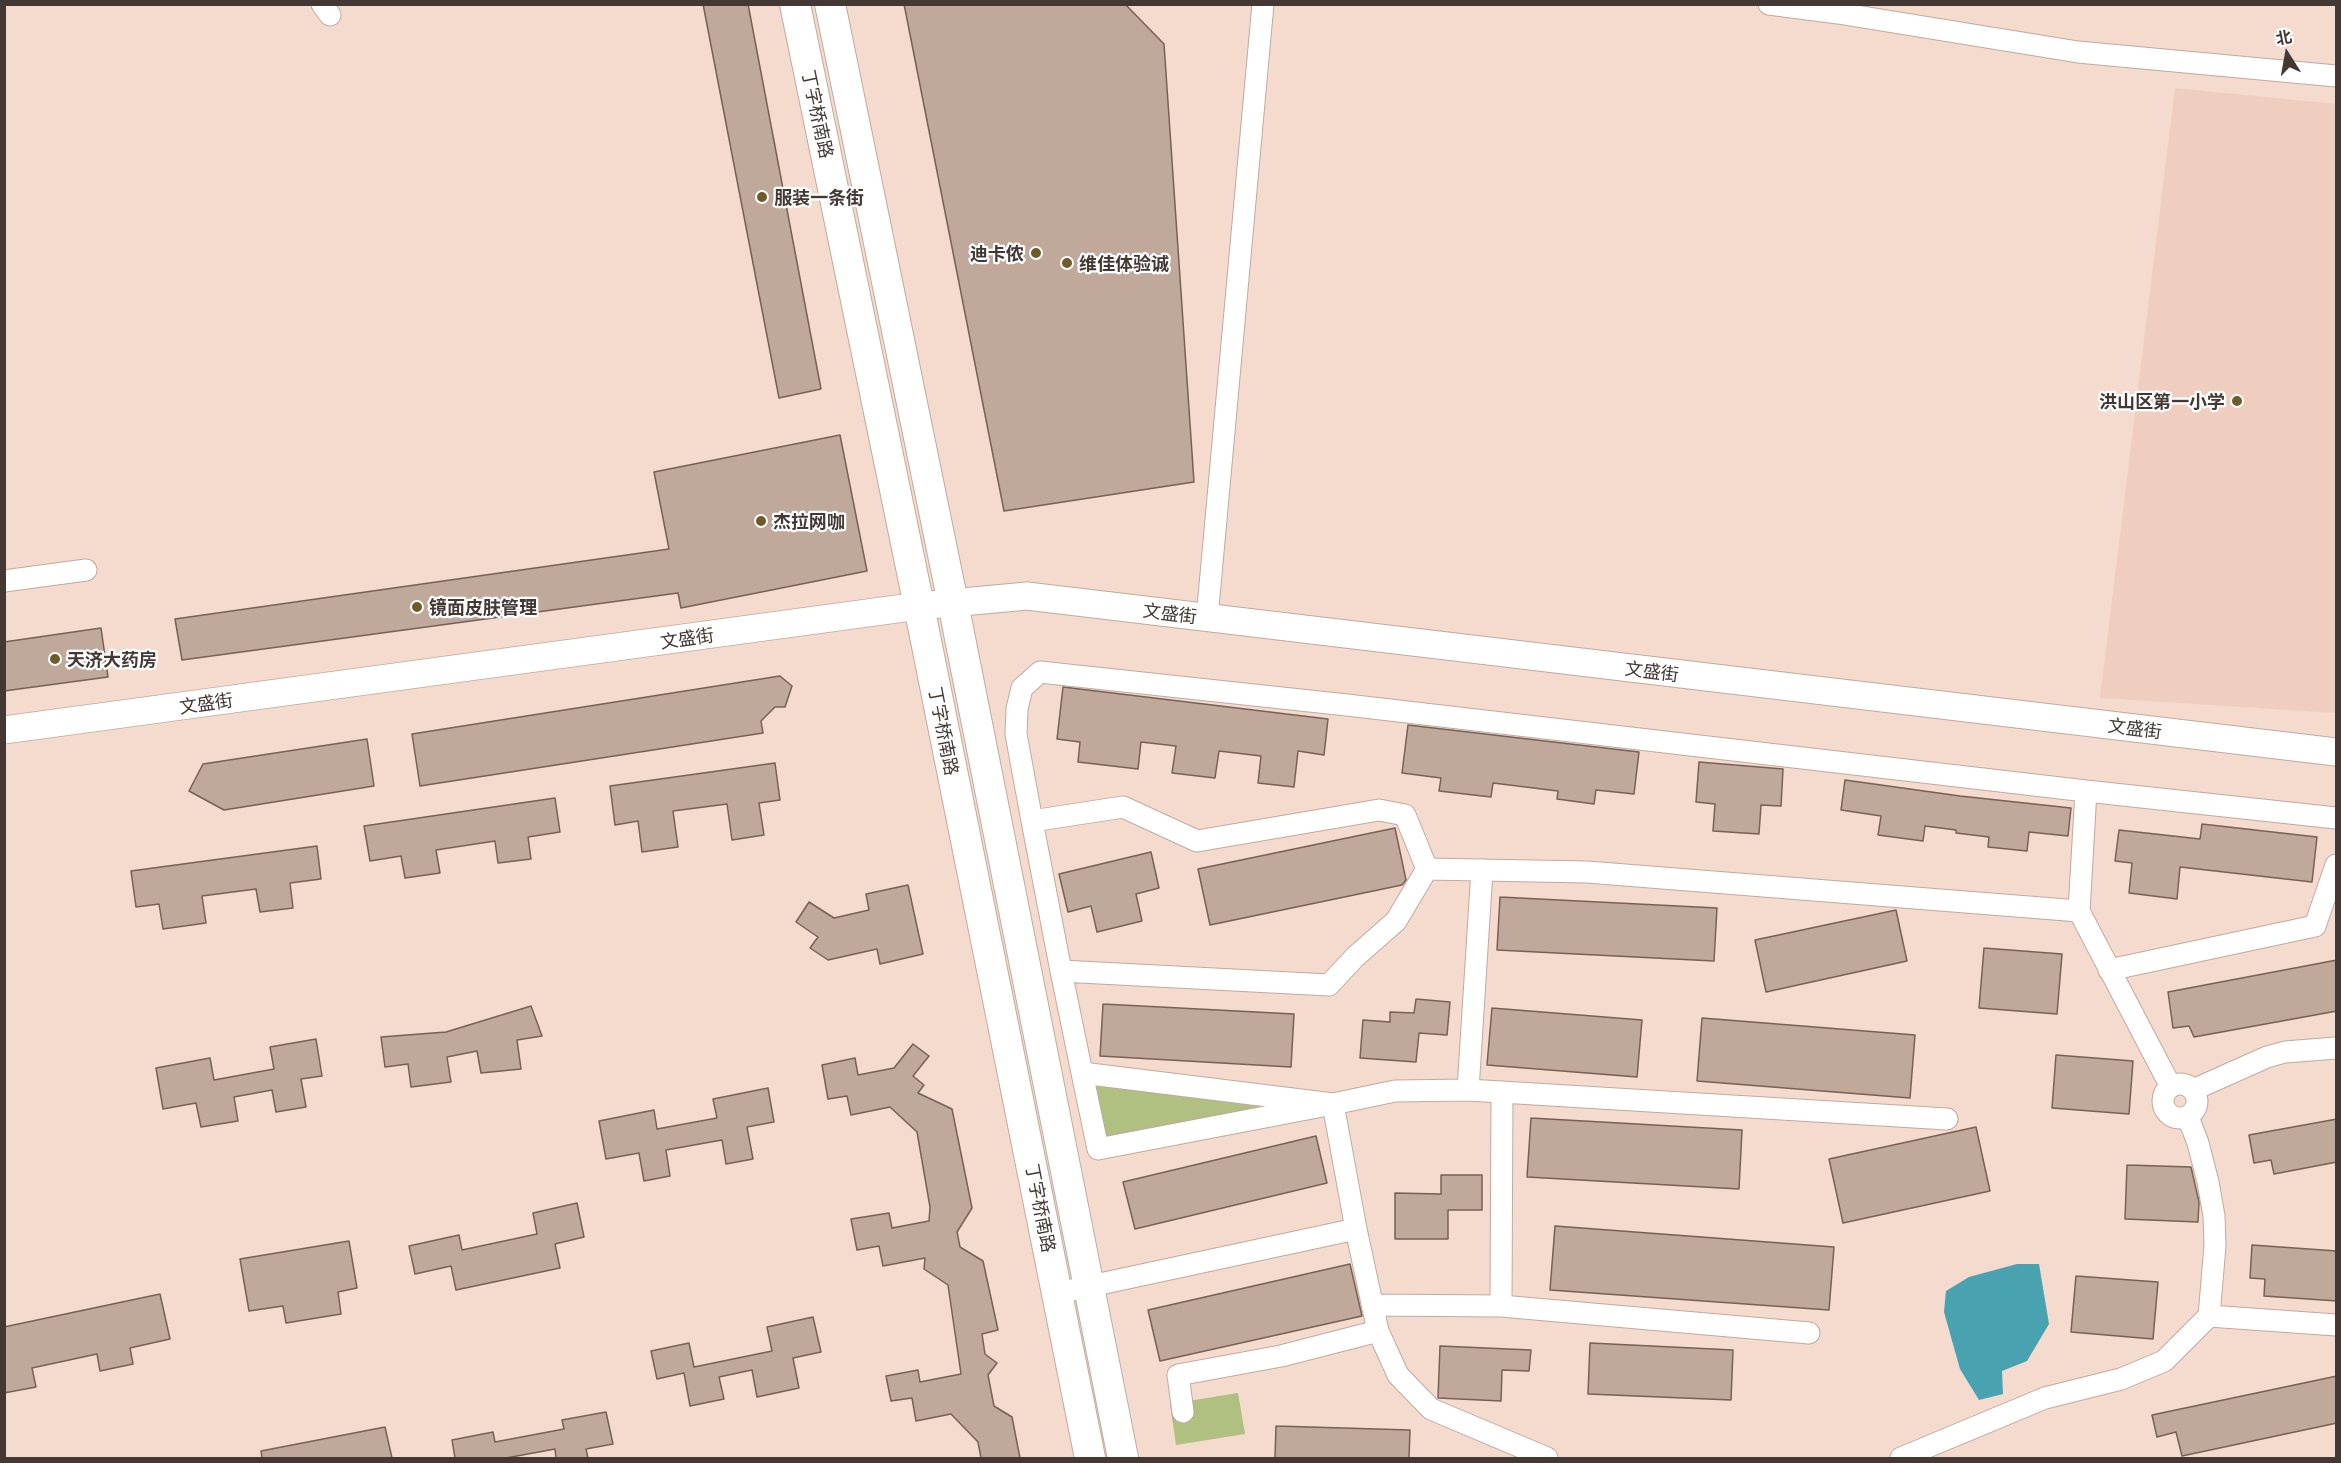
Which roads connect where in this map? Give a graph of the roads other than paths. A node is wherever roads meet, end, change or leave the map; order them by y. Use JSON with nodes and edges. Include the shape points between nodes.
{"nodes":[{"id":1,"x":795,"y":4,"type":"edge"},
{"id":2,"x":830,"y":4,"type":"edge"},
{"id":3,"x":1263,"y":4,"type":"edge"},
{"id":4,"x":1769,"y":4,"type":"edge"},
{"id":5,"x":2337,"y":76,"type":"edge"},
{"id":6,"x":86,"y":570,"type":"dead end"},
{"id":7,"x":4,"y":581,"type":"edge"},
{"id":8,"x":954,"y":603,"type":"junction"},
{"id":9,"x":919,"y":606,"type":"junction"},
{"id":10,"x":1207,"y":618,"type":"junction"},
{"id":11,"x":4,"y":730,"type":"edge"},
{"id":12,"x":2337,"y":752,"type":"edge"},
{"id":13,"x":2086,"y":791,"type":"junction"},
{"id":14,"x":2337,"y":818,"type":"edge"},
{"id":15,"x":1032,"y":821,"type":"junction"},
{"id":16,"x":2337,"y":865,"type":"edge"},
{"id":17,"x":1427,"y":869,"type":"junction"},
{"id":18,"x":1482,"y":870,"type":"junction"},
{"id":19,"x":2079,"y":911,"type":"junction"},
{"id":20,"x":2109,"y":970,"type":"junction"},
{"id":21,"x":1061,"y":971,"type":"junction"},
{"id":22,"x":2337,"y":1048,"type":"edge"},
{"id":23,"x":1082,"y":1073,"type":"junction"},
{"id":24,"x":2171,"y":1087,"type":"junction"},
{"id":25,"x":1468,"y":1090,"type":"junction"},
{"id":26,"x":2193,"y":1090,"type":"junction"},
{"id":27,"x":1502,"y":1092,"type":"junction"},
{"id":28,"x":1333,"y":1104,"type":"junction"},
{"id":29,"x":2188,"y":1117,"type":"junction"},
{"id":30,"x":1947,"y":1119,"type":"dead end"},
{"id":31,"x":1356,"y":1229,"type":"junction"},
{"id":32,"x":1089,"y":1286,"type":"junction"},
{"id":33,"x":1058,"y":1293,"type":"junction"},
{"id":34,"x":1372,"y":1305,"type":"junction"},
{"id":35,"x":1501,"y":1306,"type":"junction"},
{"id":36,"x":2209,"y":1316,"type":"junction"},
{"id":37,"x":2337,"y":1325,"type":"edge"},
{"id":38,"x":1378,"y":1331,"type":"junction"},
{"id":39,"x":1809,"y":1333,"type":"dead end"},
{"id":40,"x":1183,"y":1412,"type":"dead end"},
{"id":41,"x":1090,"y":1458,"type":"edge"},
{"id":42,"x":1123,"y":1458,"type":"edge"},
{"id":43,"x":1547,"y":1458,"type":"edge"},
{"id":44,"x":1901,"y":1458,"type":"edge"}],
"edges":[{"from":1,"to":9,"type":"main road","name":"丁字桥南路"},
{"from":2,"to":8,"type":"main road","name":"丁字桥南路"},
{"from":3,"to":10,"type":"street"},
{"from":4,"to":5,"type":"street","via":[[2078,52]]},
{"from":6,"to":7,"type":"street"},
{"from":8,"to":9,"type":"street","name":"文盛街"},
{"from":8,"to":10,"type":"street","name":"文盛街","via":[[1027,597]]},
{"from":8,"to":32,"type":"main road","name":"丁字桥南路"},
{"from":9,"to":11,"type":"street","name":"文盛街"},
{"from":9,"to":33,"type":"main road","name":"丁字桥南路"},
{"from":10,"to":12,"type":"street","name":"文盛街"},
{"from":13,"to":14,"type":"street"},
{"from":13,"to":15,"type":"street","via":[[1040,672],[1022,688],[1017,709],[1016,734]]},
{"from":13,"to":19,"type":"street"},
{"from":15,"to":17,"type":"street","via":[[1123,807],[1197,841],[1379,810],[1406,815]]},
{"from":15,"to":21,"type":"street"},
{"from":16,"to":20,"type":"street","via":[[2315,926]]},
{"from":17,"to":18,"type":"street"},
{"from":17,"to":21,"type":"street","via":[[1396,921],[1329,985]]},
{"from":18,"to":19,"type":"street","via":[[1587,872]]},
{"from":18,"to":25,"type":"street"},
{"from":19,"to":20,"type":"street"},
{"from":20,"to":24,"type":"street"},
{"from":21,"to":23,"type":"street"},
{"from":22,"to":26,"type":"street","via":[[2267,1057]]},
{"from":23,"to":28,"type":"street"},
{"from":23,"to":28,"type":"street","via":[[1098,1149]]},
{"from":24,"to":26,"type":"street","via":[[2182,1084]]},
{"from":24,"to":29,"type":"street","via":[[2163,1101],[2167,1112],[2176,1118]]},
{"from":25,"to":27,"type":"street"},
{"from":25,"to":28,"type":"street","via":[[1395,1091]]},
{"from":26,"to":29,"type":"street","via":[[2197,1104]]},
{"from":27,"to":30,"type":"street"},
{"from":27,"to":35,"type":"street"},
{"from":28,"to":31,"type":"street"},
{"from":29,"to":36,"type":"street","via":[[2198,1143],[2214,1216]]},
{"from":31,"to":32,"type":"street"},
{"from":31,"to":34,"type":"street"},
{"from":32,"to":33,"type":"street"},
{"from":32,"to":42,"type":"main road","name":"丁字桥南路"},
{"from":33,"to":41,"type":"main road","name":"丁字桥南路"},
{"from":34,"to":35,"type":"street"},
{"from":34,"to":38,"type":"street"},
{"from":35,"to":39,"type":"street"},
{"from":36,"to":37,"type":"street"},
{"from":36,"to":44,"type":"street","via":[[2164,1361],[2121,1379],[2045,1398]]},
{"from":38,"to":40,"type":"street","via":[[1281,1356],[1178,1375]]},
{"from":38,"to":43,"type":"street","via":[[1398,1375],[1431,1408]]}]}
